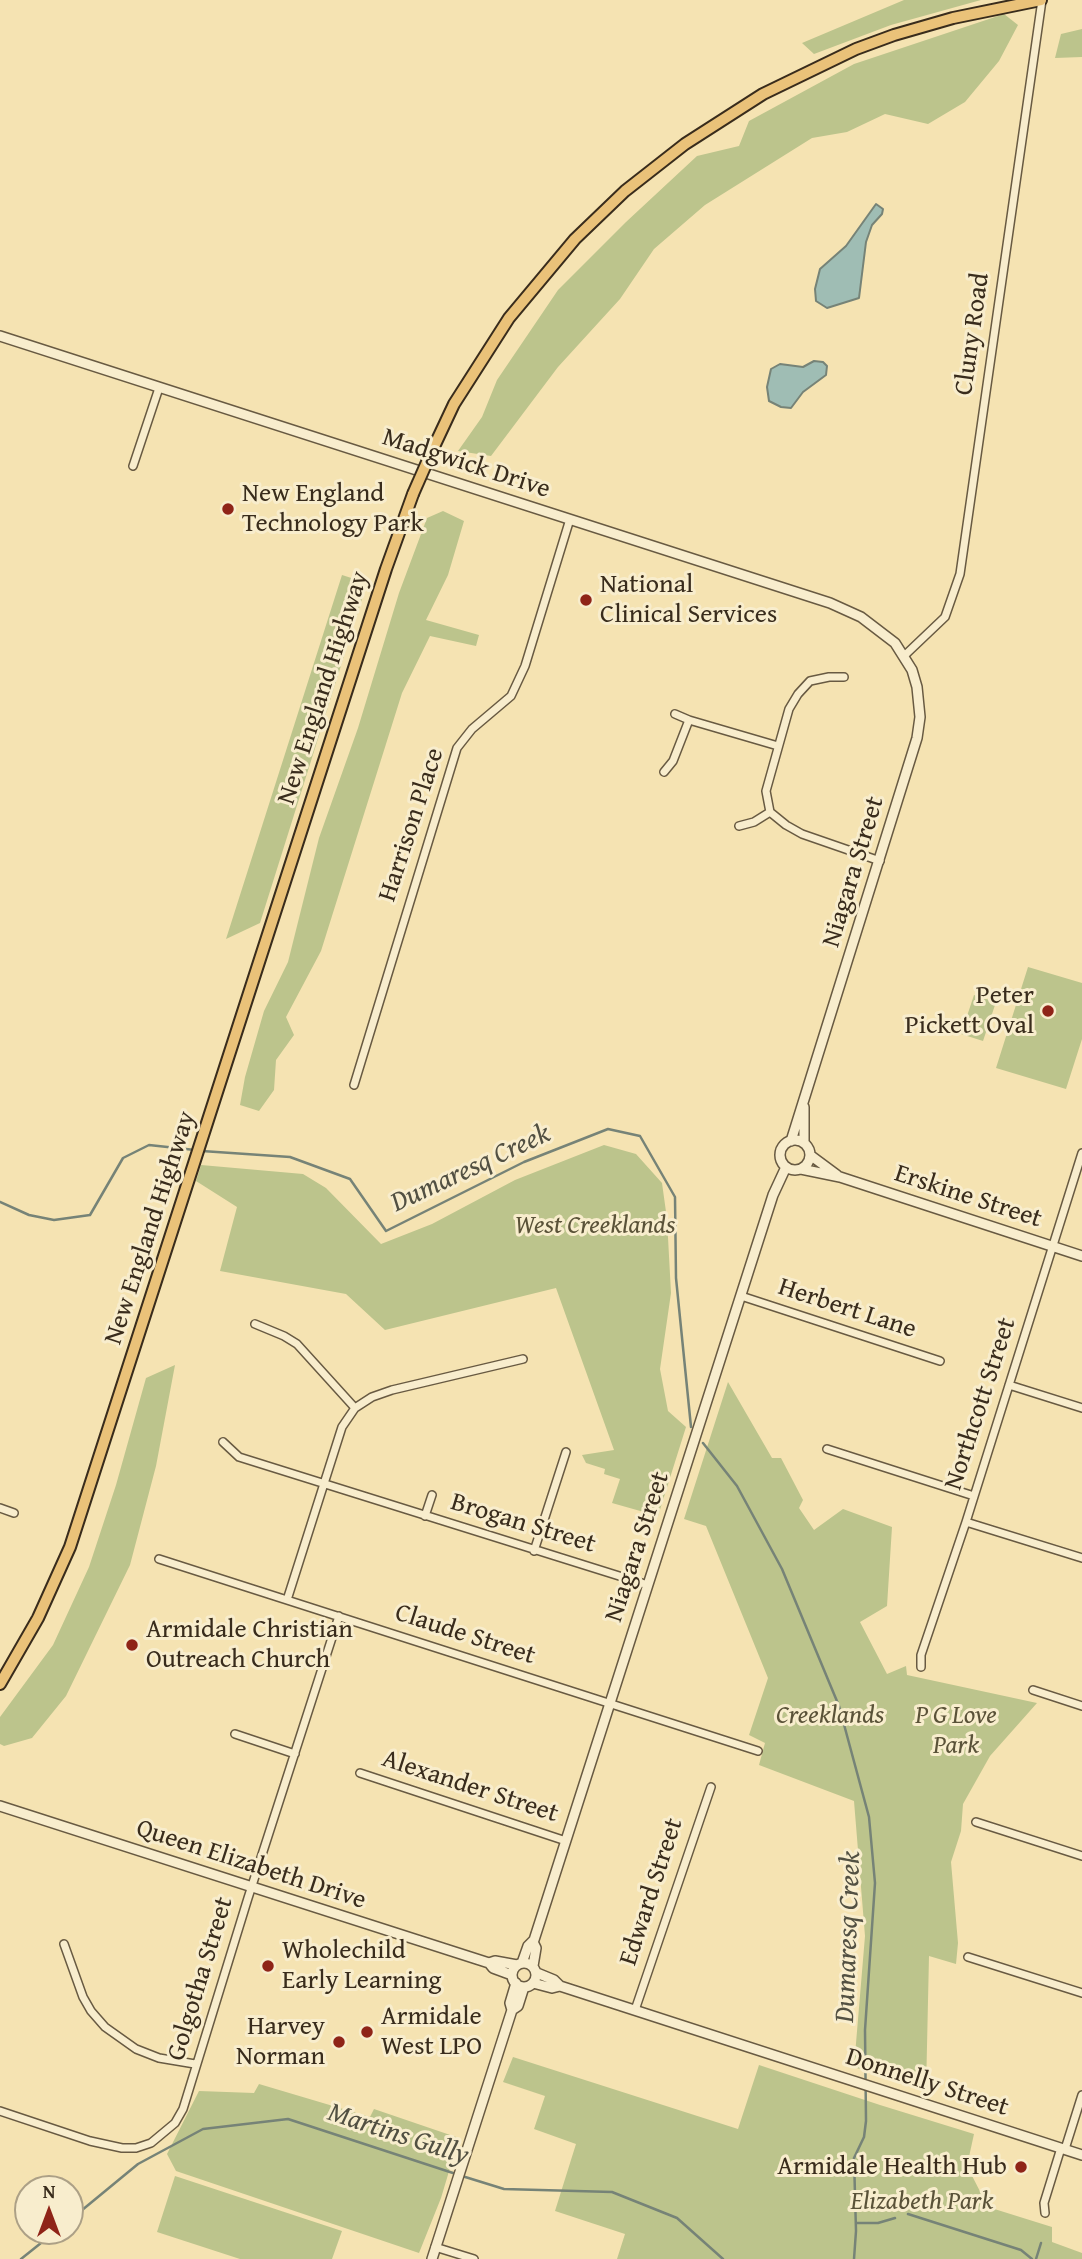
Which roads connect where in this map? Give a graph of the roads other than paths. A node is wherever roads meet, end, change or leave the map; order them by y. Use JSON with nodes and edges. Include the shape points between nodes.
{"nodes":[{"id":1,"x":1041,"y":0,"type":"edge"},
{"id":2,"x":0,"y":336,"type":"edge"},
{"id":3,"x":159,"y":388,"type":"junction"},
{"id":4,"x":133,"y":466,"type":"dead end"},
{"id":5,"x":570,"y":519,"type":"junction"},
{"id":6,"x":904,"y":656,"type":"junction"},
{"id":7,"x":844,"y":677,"type":"dead end"},
{"id":8,"x":675,"y":714,"type":"dead end"},
{"id":9,"x":689,"y":720,"type":"junction"},
{"id":10,"x":778,"y":746,"type":"junction"},
{"id":11,"x":664,"y":772,"type":"dead end"},
{"id":12,"x":771,"y":812,"type":"junction"},
{"id":13,"x":739,"y":826,"type":"dead end"},
{"id":14,"x":880,"y":861,"type":"junction"},
{"id":15,"x":354,"y":1085,"type":"dead end"},
{"id":16,"x":804,"y":1099,"type":"junction"},
{"id":17,"x":791,"y":1141,"type":"junction"},
{"id":18,"x":804,"y":1143,"type":"junction"},
{"id":19,"x":1082,"y":1153,"type":"edge"},
{"id":20,"x":810,"y":1155,"type":"junction"},
{"id":21,"x":786,"y":1167,"type":"junction"},
{"id":22,"x":801,"y":1169,"type":"junction"},
{"id":23,"x":840,"y":1177,"type":"junction"},
{"id":24,"x":1054,"y":1247,"type":"junction"},
{"id":25,"x":1082,"y":1256,"type":"edge"},
{"id":26,"x":741,"y":1296,"type":"junction"},
{"id":27,"x":255,"y":1324,"type":"dead end"},
{"id":28,"x":523,"y":1359,"type":"dead end"},
{"id":29,"x":940,"y":1361,"type":"dead end"},
{"id":30,"x":1009,"y":1385,"type":"junction"},
{"id":31,"x":355,"y":1408,"type":"junction"},
{"id":32,"x":1082,"y":1408,"type":"edge"},
{"id":33,"x":223,"y":1441,"type":"dead end"},
{"id":34,"x":827,"y":1449,"type":"dead end"},
{"id":35,"x":566,"y":1452,"type":"dead end"},
{"id":36,"x":323,"y":1482,"type":"junction"},
{"id":37,"x":432,"y":1495,"type":"dead end"},
{"id":38,"x":974,"y":1496,"type":"junction"},
{"id":39,"x":0,"y":1508,"type":"edge"},
{"id":40,"x":14,"y":1513,"type":"dead end"},
{"id":41,"x":425,"y":1516,"type":"junction"},
{"id":42,"x":966,"y":1522,"type":"junction"},
{"id":43,"x":534,"y":1551,"type":"junction"},
{"id":44,"x":1082,"y":1558,"type":"edge"},
{"id":45,"x":159,"y":1559,"type":"dead end"},
{"id":46,"x":648,"y":1586,"type":"junction"},
{"id":47,"x":287,"y":1600,"type":"junction"},
{"id":48,"x":339,"y":1616,"type":"junction"},
{"id":49,"x":920,"y":1667,"type":"dead end"},
{"id":50,"x":0,"y":1684,"type":"edge"},
{"id":51,"x":1033,"y":1690,"type":"dead end"},
{"id":52,"x":610,"y":1703,"type":"junction"},
{"id":53,"x":1082,"y":1706,"type":"edge"},
{"id":54,"x":235,"y":1734,"type":"dead end"},
{"id":55,"x":758,"y":1751,"type":"dead end"},
{"id":56,"x":295,"y":1754,"type":"junction"},
{"id":57,"x":360,"y":1773,"type":"dead end"},
{"id":58,"x":711,"y":1787,"type":"dead end"},
{"id":59,"x":0,"y":1806,"type":"edge"},
{"id":60,"x":976,"y":1822,"type":"dead end"},
{"id":61,"x":566,"y":1841,"type":"junction"},
{"id":62,"x":1082,"y":1856,"type":"edge"},
{"id":63,"x":251,"y":1887,"type":"junction"},
{"id":64,"x":533,"y":1942,"type":"junction"},
{"id":65,"x":64,"y":1944,"type":"dead end"},
{"id":66,"x":968,"y":1957,"type":"dead end"},
{"id":67,"x":489,"y":1963,"type":"junction"},
{"id":68,"x":519,"y":1964,"type":"junction"},
{"id":69,"x":535,"y":1970,"type":"junction"},
{"id":70,"x":521,"y":1982,"type":"junction"},
{"id":71,"x":561,"y":1986,"type":"junction"},
{"id":72,"x":1082,"y":1993,"type":"edge"},
{"id":73,"x":635,"y":2010,"type":"junction"},
{"id":74,"x":195,"y":2064,"type":"junction"},
{"id":75,"x":1082,"y":2095,"type":"edge"},
{"id":76,"x":0,"y":2111,"type":"edge"},
{"id":77,"x":1063,"y":2149,"type":"junction"},
{"id":78,"x":1082,"y":2155,"type":"edge"},
{"id":79,"x":1045,"y":2213,"type":"dead end"},
{"id":80,"x":435,"y":2247,"type":"junction"},
{"id":81,"x":432,"y":2259,"type":"edge"},
{"id":82,"x":474,"y":2259,"type":"edge"}],
"edges":[{"from":1,"to":6,"type":"street","name":"Cluny Road","via":[[960,573],[945,617]]},
{"from":1,"to":50,"type":"highway","name":"New England Highway","bridge":true,"via":[[894,35],[735,111],[625,191],[575,239],[509,318],[454,404],[413,494],[382,581],[71,1547]]},
{"from":2,"to":3,"type":"street","name":"Madgwick Drive"},
{"from":3,"to":4,"type":"street"},
{"from":3,"to":5,"type":"street","name":"Madgwick Drive"},
{"from":5,"to":6,"type":"street","name":"Madgwick Drive","via":[[830,603],[881,629]]},
{"from":5,"to":15,"type":"street","name":"Harrison Place","via":[[525,666],[511,696],[457,748]]},
{"from":6,"to":14,"type":"street","name":"Niagara Street","via":[[917,687],[920,717]]},
{"from":7,"to":10,"type":"street","via":[[810,681],[789,709]]},
{"from":8,"to":9,"type":"street"},
{"from":9,"to":10,"type":"street"},
{"from":9,"to":11,"type":"street"},
{"from":10,"to":12,"type":"street","via":[[766,791]]},
{"from":12,"to":13,"type":"street"},
{"from":12,"to":14,"type":"street","via":[[802,834]]},
{"from":14,"to":16,"type":"street","name":"Niagara Street"},
{"from":16,"to":17,"type":"street","name":"Niagara Street"},
{"from":16,"to":18,"type":"street","name":"Niagara Street"},
{"from":17,"to":18,"type":"street"},
{"from":17,"to":21,"type":"street","via":[[781,1152]]},
{"from":18,"to":20,"type":"street"},
{"from":19,"to":24,"type":"street","name":"Northcott Street"},
{"from":20,"to":22,"type":"street"},
{"from":20,"to":23,"type":"street","name":"Erskine Street"},
{"from":21,"to":22,"type":"street"},
{"from":21,"to":26,"type":"street","name":"Niagara Street"},
{"from":22,"to":23,"type":"street","name":"Erskine Street"},
{"from":23,"to":24,"type":"street","name":"Erskine Street"},
{"from":24,"to":25,"type":"street","name":"Erskine Street"},
{"from":24,"to":30,"type":"street","name":"Northcott Street"},
{"from":26,"to":29,"type":"street","name":"Herbert Lane"},
{"from":26,"to":46,"type":"street","name":"Niagara Street"},
{"from":27,"to":31,"type":"street","via":[[297,1344]]},
{"from":28,"to":31,"type":"street","via":[[392,1390]]},
{"from":30,"to":32,"type":"street"},
{"from":30,"to":38,"type":"street","name":"Northcott Street"},
{"from":31,"to":36,"type":"street","via":[[342,1427]]},
{"from":33,"to":36,"type":"street","name":"Brogan Street","via":[[239,1457]]},
{"from":34,"to":38,"type":"street"},
{"from":35,"to":43,"type":"street"},
{"from":36,"to":41,"type":"street","name":"Brogan Street"},
{"from":36,"to":47,"type":"street"},
{"from":37,"to":41,"type":"street","name":"Brogan Street"},
{"from":38,"to":42,"type":"street","name":"Northcott Street"},
{"from":39,"to":40,"type":"street"},
{"from":41,"to":43,"type":"street","name":"Brogan Street"},
{"from":42,"to":44,"type":"street"},
{"from":42,"to":49,"type":"street","name":"Northcott Street"},
{"from":43,"to":46,"type":"street","name":"Brogan Street"},
{"from":45,"to":47,"type":"street","name":"Claude Street"},
{"from":46,"to":52,"type":"street","name":"Niagara Street"},
{"from":47,"to":48,"type":"street","name":"Claude Street"},
{"from":48,"to":52,"type":"street","name":"Claude Street"},
{"from":48,"to":56,"type":"street","name":"Golgotha Street"},
{"from":51,"to":53,"type":"street"},
{"from":52,"to":55,"type":"street","name":"Claude Street"},
{"from":52,"to":61,"type":"street","name":"Niagara Street"},
{"from":54,"to":56,"type":"street"},
{"from":56,"to":63,"type":"street","name":"Golgotha Street"},
{"from":57,"to":61,"type":"street","name":"Alexander Street"},
{"from":58,"to":73,"type":"street","name":"Edward Street"},
{"from":59,"to":63,"type":"street","name":"Queen Elizabeth Drive"},
{"from":60,"to":62,"type":"street"},
{"from":61,"to":64,"type":"street","name":"Niagara Street"},
{"from":63,"to":67,"type":"street","name":"Queen Elizabeth Drive"},
{"from":63,"to":74,"type":"street","name":"Golgotha Street"},
{"from":64,"to":68,"type":"street","name":"Niagara Street"},
{"from":64,"to":69,"type":"street","name":"Niagara Street"},
{"from":65,"to":74,"type":"street","via":[[83,1997],[105,2027],[136,2049]]},
{"from":66,"to":72,"type":"street"},
{"from":67,"to":68,"type":"street","name":"Queen Elizabeth Drive"},
{"from":67,"to":70,"type":"street","name":"Queen Elizabeth Drive"},
{"from":68,"to":69,"type":"street","name":"Queen Elizabeth Drive"},
{"from":68,"to":70,"type":"street","name":"Niagara Street"},
{"from":69,"to":70,"type":"street"},
{"from":69,"to":71,"type":"street","name":"Donnelly Street"},
{"from":70,"to":71,"type":"street","name":"Donnelly Street"},
{"from":70,"to":80,"type":"street","via":[[510,2003],[512,2010]]},
{"from":71,"to":73,"type":"street","name":"Donnelly Street"},
{"from":73,"to":77,"type":"street","name":"Donnelly Street"},
{"from":74,"to":76,"type":"street","name":"Golgotha Street","via":[[175,2123],[151,2143],[136,2148],[105,2144]]},
{"from":75,"to":77,"type":"street"},
{"from":77,"to":78,"type":"street","name":"Donnelly Street"},
{"from":77,"to":79,"type":"street","via":[[1044,2203]]},
{"from":80,"to":81,"type":"street"},
{"from":80,"to":82,"type":"street"}]}
